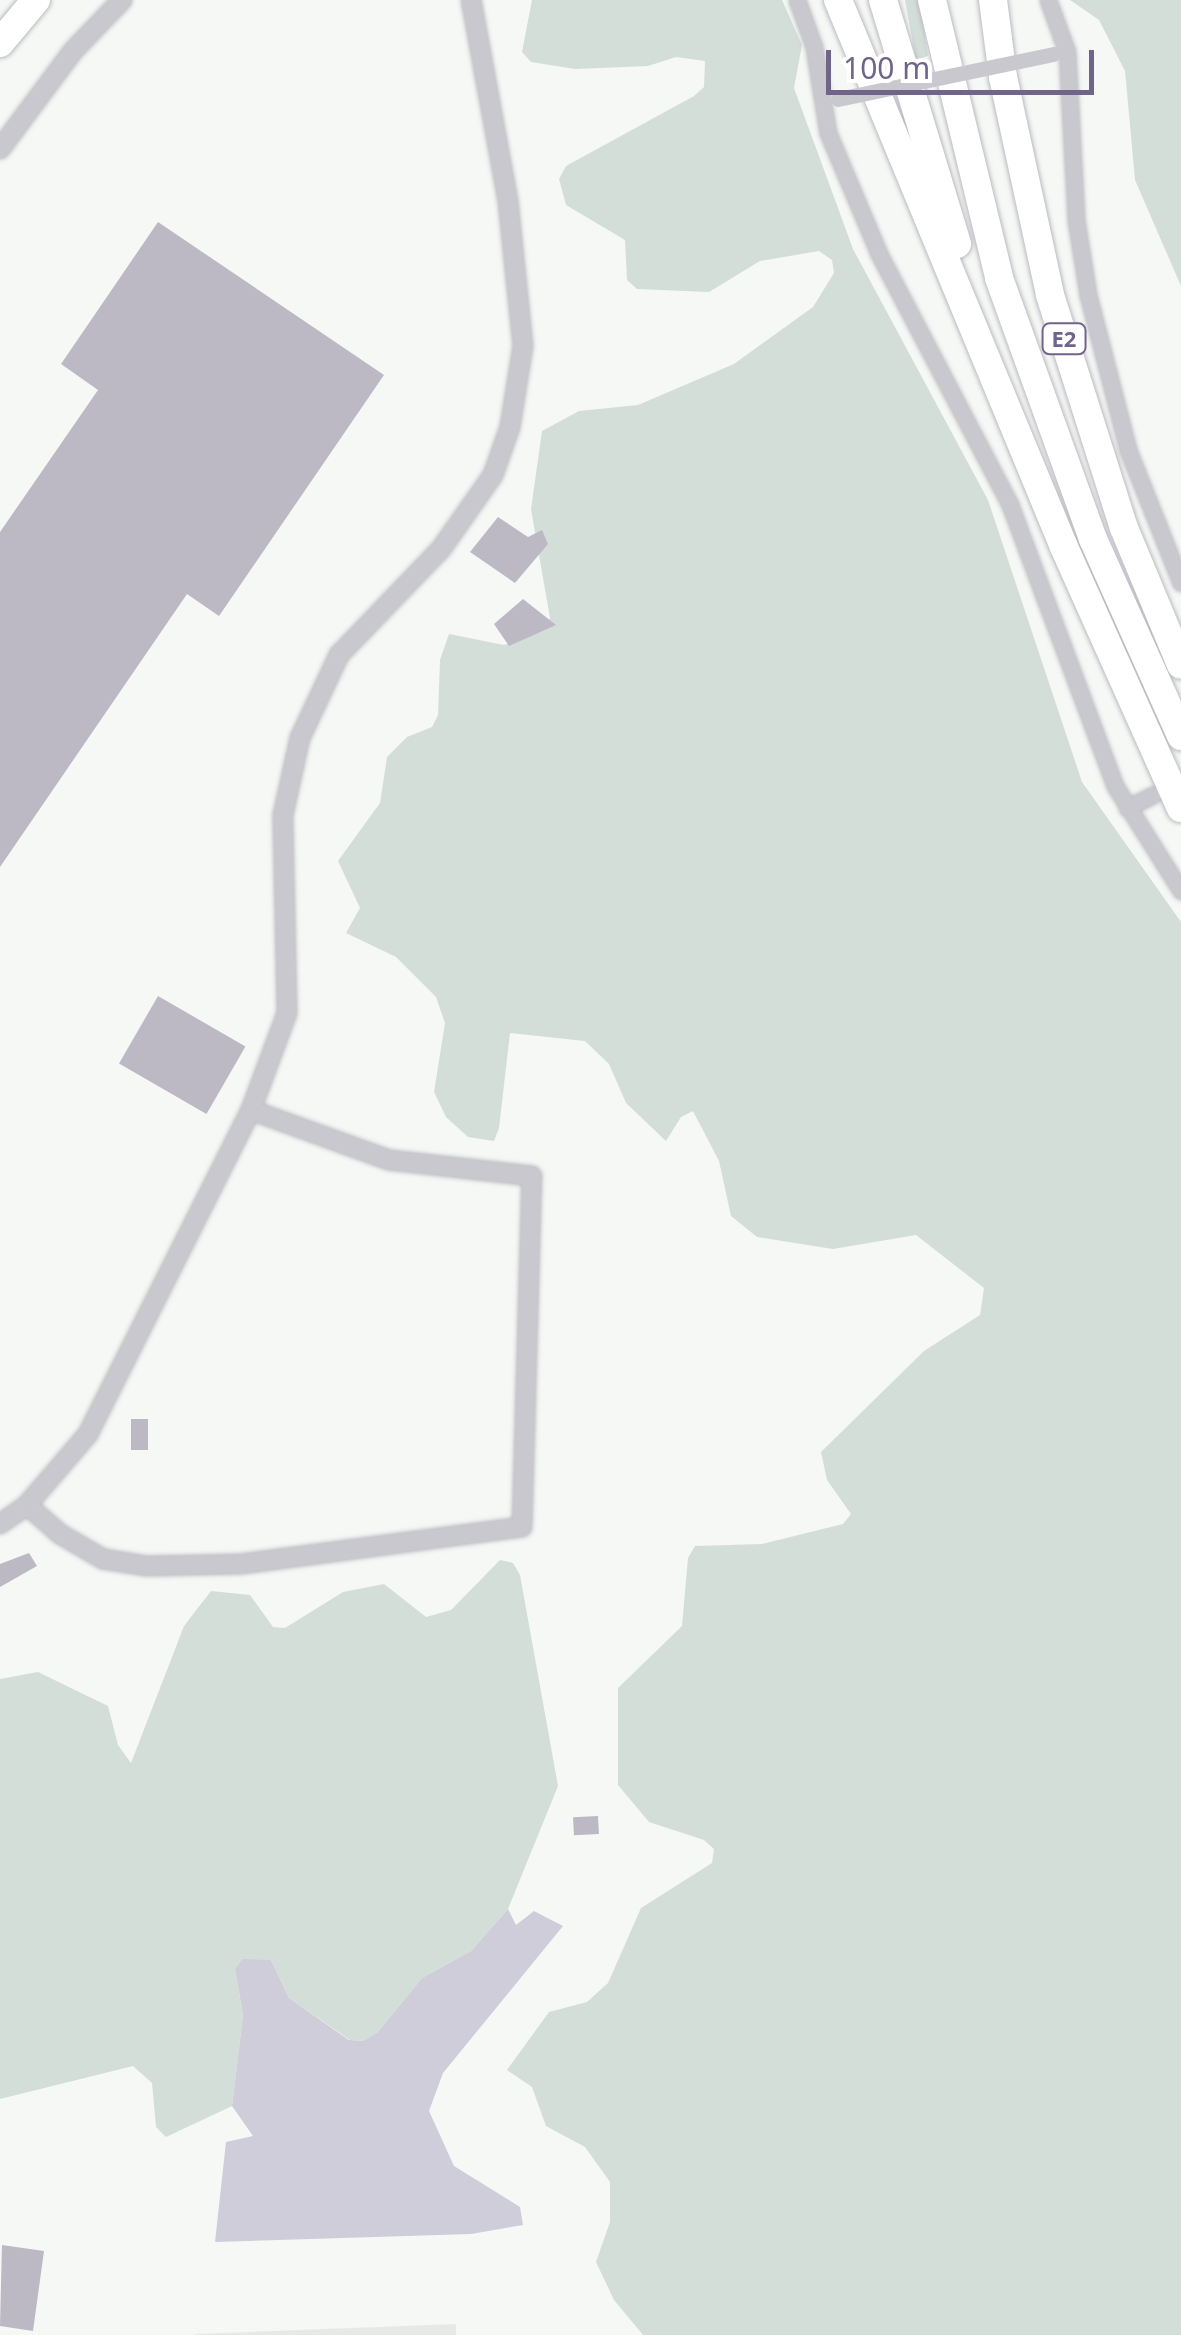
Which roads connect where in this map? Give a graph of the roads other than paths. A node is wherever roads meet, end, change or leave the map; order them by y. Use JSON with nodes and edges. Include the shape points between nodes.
{"nodes":[{"id":1,"x":16,"y":0,"type":"edge"},
{"id":2,"x":36,"y":0,"type":"edge"},
{"id":3,"x":122,"y":0,"type":"edge"},
{"id":4,"x":472,"y":0,"type":"edge"},
{"id":5,"x":797,"y":0,"type":"edge"},
{"id":6,"x":838,"y":0,"type":"edge"},
{"id":7,"x":883,"y":0,"type":"edge"},
{"id":8,"x":932,"y":0,"type":"edge"},
{"id":9,"x":994,"y":0,"type":"edge"},
{"id":10,"x":1048,"y":0,"type":"edge"},
{"id":11,"x":0,"y":22,"type":"edge"},
{"id":12,"x":0,"y":43,"type":"edge"},
{"id":13,"x":1060,"y":53,"type":"junction"},
{"id":14,"x":832,"y":101,"type":"junction"},
{"id":15,"x":0,"y":150,"type":"edge"},
{"id":16,"x":1064,"y":547,"type":"junction"},
{"id":17,"x":1181,"y":583,"type":"edge"},
{"id":18,"x":1181,"y":665,"type":"edge"},
{"id":19,"x":1181,"y":736,"type":"edge"},
{"id":20,"x":1152,"y":795,"type":"dead end"},
{"id":21,"x":1127,"y":808,"type":"junction"},
{"id":22,"x":1181,"y":808,"type":"edge"},
{"id":23,"x":1181,"y":892,"type":"edge"},
{"id":24,"x":251,"y":1110,"type":"junction"},
{"id":25,"x":27,"y":1505,"type":"junction"},
{"id":26,"x":0,"y":1524,"type":"edge"}],
"edges":[{"from":1,"to":11,"type":"highway"},
{"from":2,"to":12,"type":"highway"},
{"from":3,"to":15,"type":"street","via":[[73,51]]},
{"from":4,"to":24,"type":"street","via":[[508,200],[523,346],[510,426],[493,475],[441,549],[339,655],[300,738],[283,815],[287,1013]]},
{"from":5,"to":14,"type":"street"},
{"from":6,"to":16,"type":"highway"},
{"from":7,"to":16,"type":"highway","via":[[914,118]]},
{"from":8,"to":19,"type":"highway","via":[[1005,295],[1093,539]]},
{"from":9,"to":18,"type":"highway","number":"E2","via":[[1003,77],[1050,295],[1124,528]]},
{"from":10,"to":13,"type":"street"},
{"from":13,"to":14,"type":"street","bridge":true},
{"from":13,"to":17,"type":"street","via":[[1088,295],[1128,450]]},
{"from":14,"to":21,"type":"street","via":[[828,133],[879,254],[1010,505],[1072,682]]},
{"from":16,"to":22,"type":"highway"},
{"from":20,"to":21,"type":"street"},
{"from":21,"to":23,"type":"street"},
{"from":24,"to":25,"type":"street","via":[[88,1434]]},
{"from":24,"to":25,"type":"street","via":[[389,1160],[532,1176],[522,1527],[241,1564],[147,1566],[103,1559]]},
{"from":25,"to":26,"type":"street"}]}
